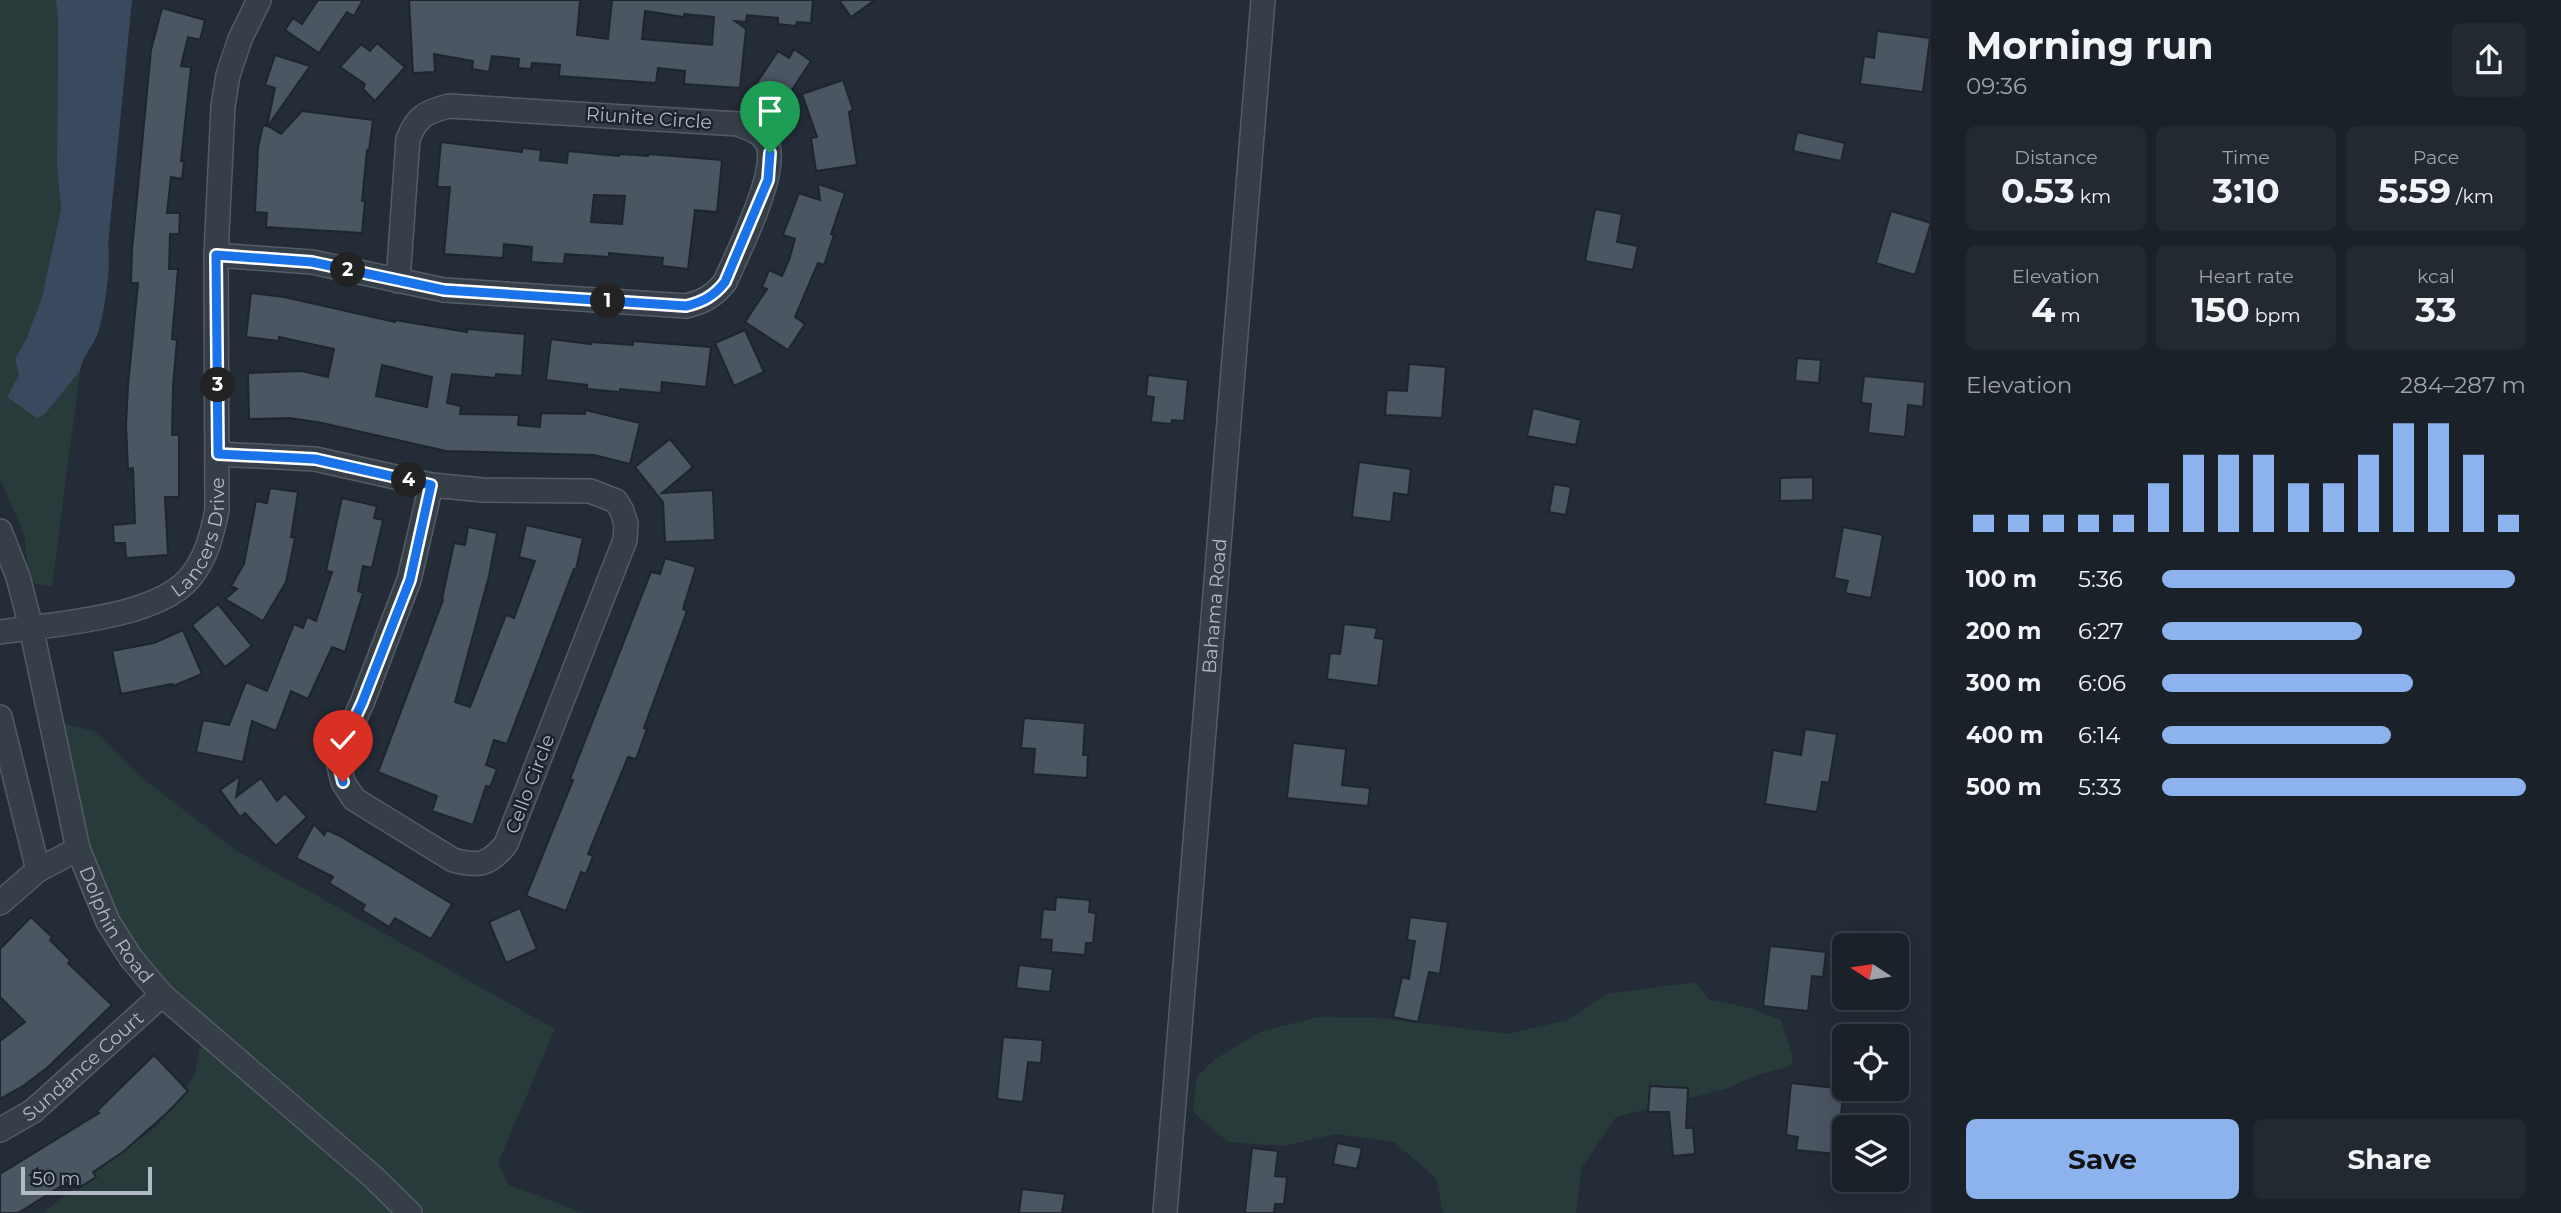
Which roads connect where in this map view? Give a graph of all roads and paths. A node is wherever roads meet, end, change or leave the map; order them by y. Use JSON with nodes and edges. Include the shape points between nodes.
{"nodes":[{"id":1,"x":259,"y":0,"type":"edge"},
{"id":2,"x":1263,"y":0,"type":"edge"},
{"id":3,"x":216,"y":255,"type":"junction"},
{"id":4,"x":398,"y":281,"type":"junction"},
{"id":5,"x":218,"y":454,"type":"junction"},
{"id":6,"x":431,"y":485,"type":"junction"},
{"id":7,"x":0,"y":531,"type":"edge"},
{"id":8,"x":31,"y":627,"type":"junction"},
{"id":9,"x":0,"y":632,"type":"edge"},
{"id":10,"x":0,"y":717,"type":"edge"},
{"id":11,"x":78,"y":849,"type":"junction"},
{"id":12,"x":38,"y":870,"type":"junction"},
{"id":13,"x":0,"y":903,"type":"edge"},
{"id":14,"x":162,"y":995,"type":"junction"},
{"id":15,"x":0,"y":1130,"type":"edge"},
{"id":16,"x":410,"y":1213,"type":"edge"},
{"id":17,"x":1166,"y":1213,"type":"edge"}],
"edges":[{"from":1,"to":3,"type":"street","name":"Lancers Drive","via":[[228,75]]},
{"from":2,"to":17,"type":"street","name":"Bahama Road"},
{"from":3,"to":4,"type":"street","name":"Riunite Circle","via":[[312,262]]},
{"from":3,"to":5,"type":"street","name":"Lancers Drive"},
{"from":4,"to":4,"type":"street","name":"Riunite Circle","via":[[506,295],[686,306],[703,302],[725,282],[768,180],[766,141],[738,124],[449,106],[431,110],[415,122],[408,139]]},
{"from":5,"to":6,"type":"street","name":"Cello Circle","via":[[315,459]]},
{"from":5,"to":8,"type":"street","name":"Lancers Drive","via":[[212,537],[187,581],[144,606],[114,615]]},
{"from":6,"to":6,"type":"street","name":"Cello Circle","via":[[590,491],[616,501],[626,524],[625,540],[506,844],[495,857],[471,865],[453,860],[354,799],[339,766],[342,746],[410,580]]},
{"from":7,"to":8,"type":"street","name":"Dolphin Road"},
{"from":8,"to":9,"type":"street","name":"Lancers Drive"},
{"from":8,"to":11,"type":"street","name":"Dolphin Road"},
{"from":10,"to":12,"type":"street"},
{"from":11,"to":12,"type":"street"},
{"from":11,"to":14,"type":"street","name":"Dolphin Road","via":[[108,922]]},
{"from":12,"to":13,"type":"street"},
{"from":14,"to":15,"type":"street","name":"Sundance Court","via":[[33,1111]]},
{"from":14,"to":16,"type":"street","name":"Dolphin Road"}]}
